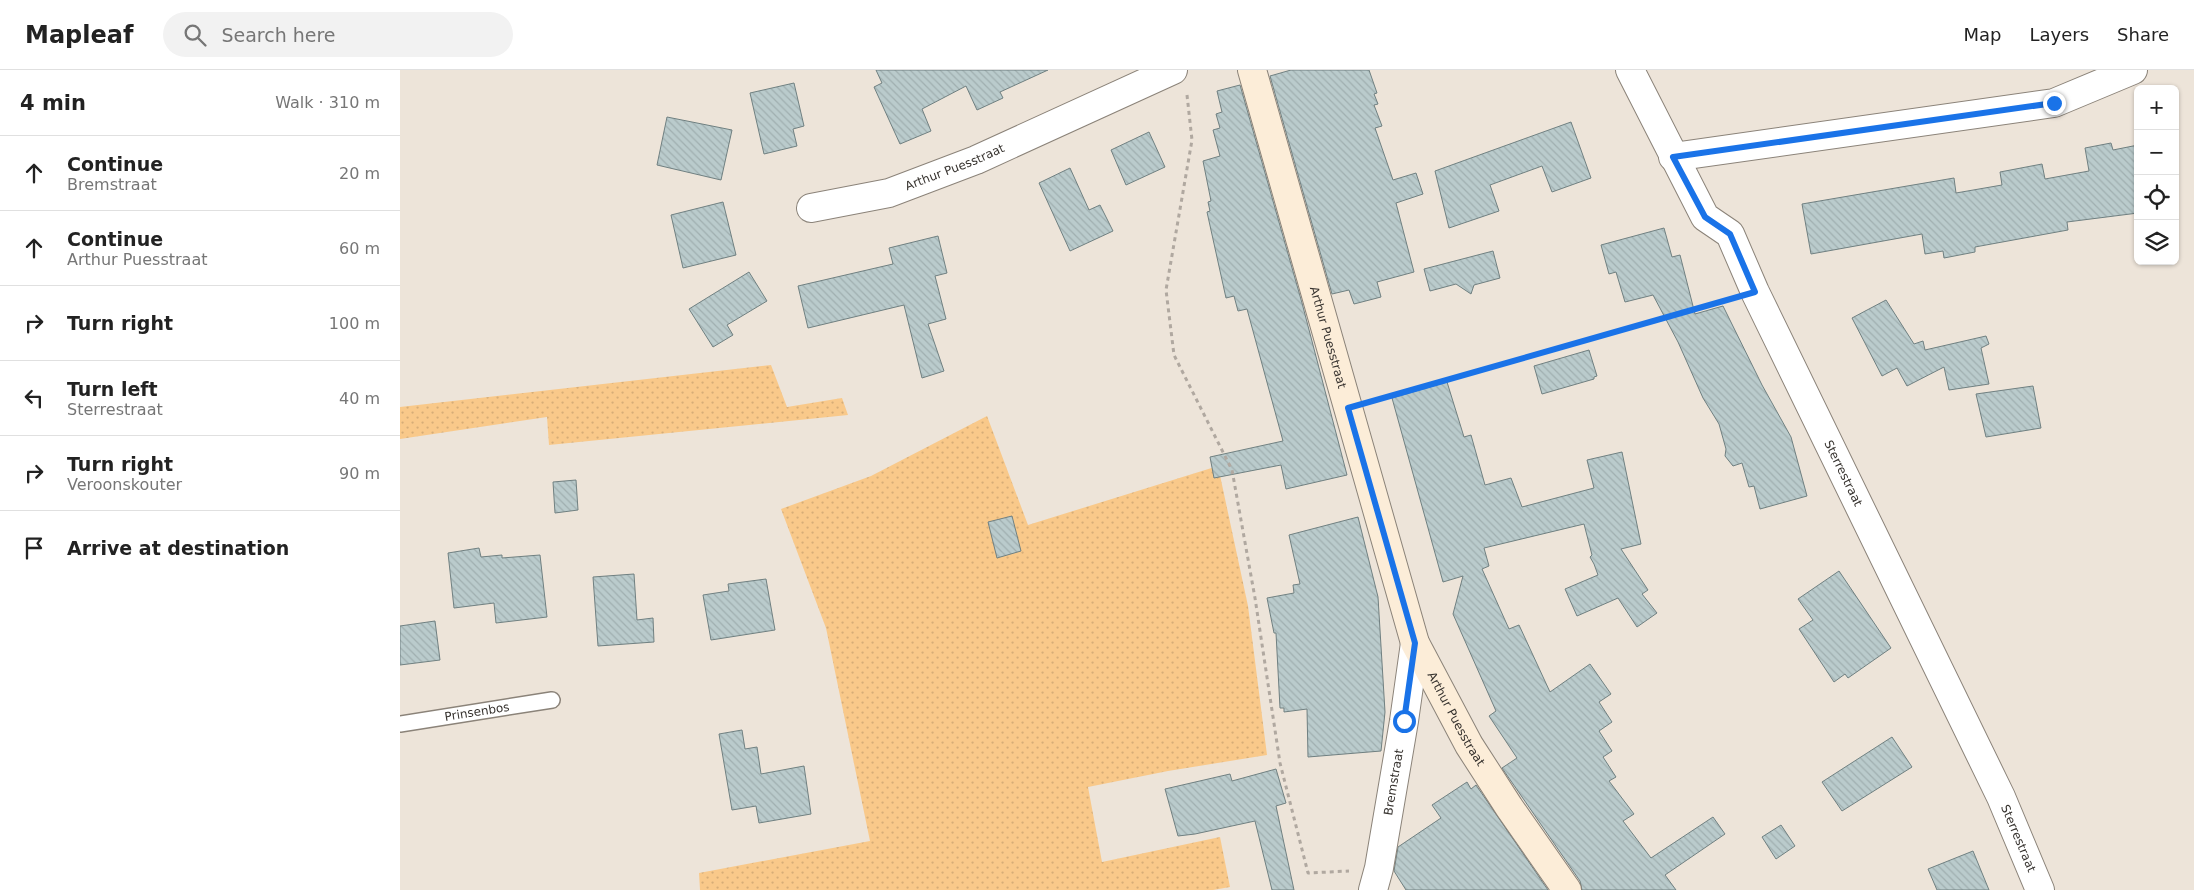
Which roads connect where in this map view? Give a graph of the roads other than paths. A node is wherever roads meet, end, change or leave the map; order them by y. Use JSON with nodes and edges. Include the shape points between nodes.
{"nodes":[{"id":1,"x":1252,"y":70,"type":"edge"},
{"id":2,"x":1630,"y":70,"type":"edge"},
{"id":3,"x":2133,"y":70,"type":"edge"},
{"id":4,"x":1179,"y":79,"type":"edge"},
{"id":5,"x":1673,"y":157,"type":"junction"},
{"id":6,"x":811,"y":208,"type":"dead end"},
{"id":7,"x":1415,"y":643,"type":"junction"},
{"id":8,"x":552,"y":700,"type":"dead end"},
{"id":9,"x":400,"y":724,"type":"edge"},
{"id":10,"x":1376,"y":879,"type":"edge"},
{"id":11,"x":1567,"y":890,"type":"edge"},
{"id":12,"x":2040,"y":890,"type":"edge"}],
"edges":[{"from":1,"to":7,"type":"street","name":"Arthur Puesstraat"},
{"from":2,"to":5,"type":"street","name":"Sterrestraat"},
{"from":3,"to":5,"type":"street","via":[[2054,103]]},
{"from":4,"to":6,"type":"street","name":"Arthur Puesstraat","via":[[889,193]]},
{"from":5,"to":12,"type":"street","name":"Sterrestraat","via":[[1705,217],[1730,234],[1755,292],[2001,797]]},
{"from":7,"to":10,"type":"street","name":"Bremstraat"},
{"from":7,"to":11,"type":"street","name":"Arthur Puesstraat","via":[[1469,745]]},
{"from":8,"to":9,"type":"lane","name":"Prinsenbos"}]}
